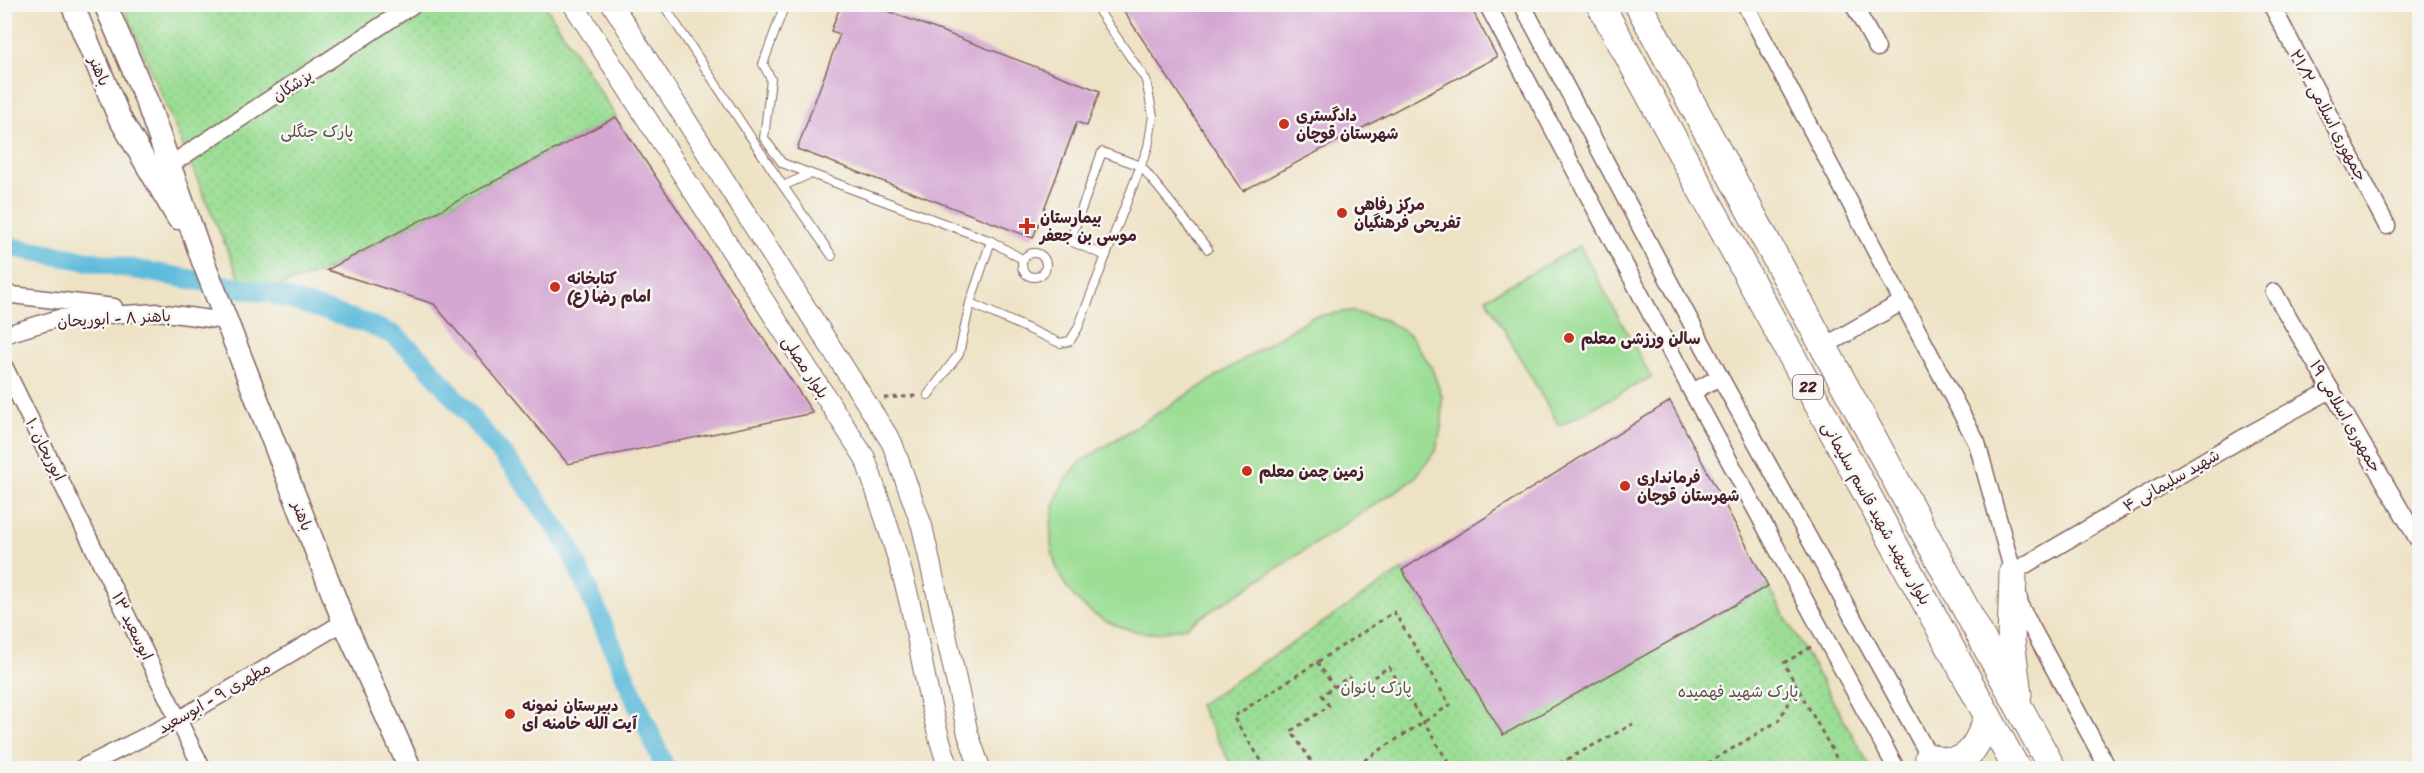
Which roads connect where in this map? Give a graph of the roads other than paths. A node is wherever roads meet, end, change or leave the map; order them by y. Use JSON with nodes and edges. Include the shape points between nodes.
{"nodes":[{"id":1,"x":72,"y":4,"type":"edge"},
{"id":2,"x":105,"y":4,"type":"edge"},
{"id":3,"x":414,"y":4,"type":"edge"},
{"id":4,"x":612,"y":4,"type":"edge"},
{"id":5,"x":663,"y":4,"type":"edge"},
{"id":6,"x":785,"y":4,"type":"edge"},
{"id":7,"x":1094,"y":4,"type":"edge"},
{"id":8,"x":1487,"y":4,"type":"edge"},
{"id":9,"x":1522,"y":4,"type":"edge"},
{"id":10,"x":1600,"y":4,"type":"edge"},
{"id":11,"x":1638,"y":4,"type":"edge"},
{"id":12,"x":1745,"y":4,"type":"edge"},
{"id":13,"x":1853,"y":4,"type":"edge"},
{"id":14,"x":2271,"y":4,"type":"edge"},
{"id":15,"x":577,"y":8,"type":"edge"},
{"id":16,"x":1877,"y":48,"type":"dead end"},
{"id":17,"x":170,"y":165,"type":"junction"},
{"id":18,"x":1141,"y":166,"type":"junction"},
{"id":19,"x":810,"y":174,"type":"junction"},
{"id":20,"x":783,"y":186,"type":"junction"},
{"id":21,"x":2387,"y":225,"type":"dead end"},
{"id":22,"x":991,"y":242,"type":"junction"},
{"id":23,"x":1208,"y":249,"type":"dead end"},
{"id":24,"x":832,"y":256,"type":"dead end"},
{"id":25,"x":1106,"y":256,"type":"junction"},
{"id":26,"x":1022,"y":259,"type":"dead end"},
{"id":27,"x":203,"y":261,"type":"junction"},
{"id":28,"x":2274,"y":292,"type":"dead end"},
{"id":29,"x":4,"y":294,"type":"edge"},
{"id":30,"x":1902,"y":302,"type":"junction"},
{"id":31,"x":970,"y":303,"type":"junction"},
{"id":32,"x":158,"y":312,"type":"junction"},
{"id":33,"x":223,"y":312,"type":"junction"},
{"id":34,"x":4,"y":335,"type":"edge"},
{"id":35,"x":1823,"y":347,"type":"junction"},
{"id":36,"x":4,"y":366,"type":"edge"},
{"id":37,"x":1720,"y":377,"type":"junction"},
{"id":38,"x":2331,"y":390,"type":"junction"},
{"id":39,"x":1692,"y":392,"type":"junction"},
{"id":40,"x":928,"y":395,"type":"road end"},
{"id":41,"x":88,"y":533,"type":"joint"},
{"id":42,"x":2420,"y":537,"type":"edge"},
{"id":43,"x":2013,"y":572,"type":"junction"},
{"id":44,"x":344,"y":622,"type":"junction"},
{"id":45,"x":2020,"y":710,"type":"junction"},
{"id":46,"x":1988,"y":717,"type":"junction"},
{"id":47,"x":178,"y":720,"type":"junction"},
{"id":48,"x":1932,"y":763,"type":"edge"},
{"id":49,"x":82,"y":768,"type":"edge"},
{"id":50,"x":202,"y":768,"type":"edge"},
{"id":51,"x":410,"y":768,"type":"edge"},
{"id":52,"x":949,"y":768,"type":"edge"},
{"id":53,"x":980,"y":768,"type":"edge"},
{"id":54,"x":1896,"y":768,"type":"edge"},
{"id":55,"x":2016,"y":768,"type":"edge"},
{"id":56,"x":2052,"y":768,"type":"edge"},
{"id":57,"x":2108,"y":768,"type":"edge"}],
"edges":[{"from":1,"to":27,"type":"main road","name":"باهنر","via":[[119,117]]},
{"from":2,"to":17,"type":"main road","name":"باهنر"},
{"from":3,"to":17,"type":"street","name":"پزشکان"},
{"from":4,"to":53,"type":"street","name":"بلوار مصلی","via":[[892,444],[922,526],[968,734]]},
{"from":5,"to":20,"type":"lane"},
{"from":6,"to":19,"type":"lane","via":[[764,64],[771,79],[764,138],[782,163]]},
{"from":7,"to":18,"type":"lane","via":[[1146,80],[1153,116]]},
{"from":8,"to":39,"type":"street"},
{"from":9,"to":37,"type":"street"},
{"from":10,"to":46,"type":"highway","name":"بلوار سپهبد شهید قاسم سلیمانی","number":"22"},
{"from":11,"to":35,"type":"highway","name":"بلوار سپهبد شهید قاسم سلیمانی","number":"22"},
{"from":12,"to":30,"type":"street"},
{"from":13,"to":16,"type":"street"},
{"from":14,"to":21,"type":"street","name":"جمهوری اسلامی ۲۱/۲"},
{"from":15,"to":52,"type":"street","name":"بلوار مصلی","via":[[865,458],[894,544],[939,742]]},
{"from":17,"to":27,"type":"main road","name":"باهنر"},
{"from":18,"to":23,"type":"lane"},
{"from":18,"to":25,"type":"lane"},
{"from":18,"to":25,"type":"lane","via":[[1102,152],[1070,241]]},
{"from":19,"to":20,"type":"lane"},
{"from":19,"to":22,"type":"lane"},
{"from":20,"to":24,"type":"lane"},
{"from":22,"to":26,"type":"lane"},
{"from":22,"to":31,"type":"lane"},
{"from":25,"to":31,"type":"lane","via":[[1070,341],[1060,343]]},
{"from":27,"to":33,"type":"main road","name":"باهنر"},
{"from":28,"to":38,"type":"street","name":"جمهوری اسلامی ۱۹"},
{"from":29,"to":32,"type":"street"},
{"from":30,"to":35,"type":"street"},
{"from":30,"to":43,"type":"street","via":[[1977,443]]},
{"from":31,"to":40,"type":"lane","via":[[959,354]]},
{"from":32,"to":33,"type":"street","name":"باهنر ۸ - ابوریحان"},
{"from":32,"to":34,"type":"street","name":"باهنر ۸ - ابوریحان","via":[[58,318]]},
{"from":33,"to":44,"type":"main road","name":"باهنر"},
{"from":35,"to":45,"type":"highway","name":"بلوار سپهبد شهید قاسم سلیمانی","number":"22"},
{"from":36,"to":41,"type":"street","name":"ابوریحان ۱۰"},
{"from":37,"to":39,"type":"street"},
{"from":37,"to":48,"type":"street"},
{"from":38,"to":42,"type":"street","name":"جمهوری اسلامی ۱۹","via":[[2416,538]]},
{"from":38,"to":43,"type":"street","name":"شهید سلیمانی ۴"},
{"from":39,"to":54,"type":"street"},
{"from":41,"to":47,"type":"street","name":"ابوسعید ۱۳"},
{"from":43,"to":45,"type":"highway","via":[[2011,641]]},
{"from":43,"to":57,"type":"street","via":[[2021,608]]},
{"from":44,"to":47,"type":"street","name":"مطهری ۹ - ابوسعید"},
{"from":44,"to":51,"type":"main road","name":"باهنر"},
{"from":45,"to":56,"type":"highway","name":"بلوار سپهبد شهید قاسم سلیمانی","number":"22"},
{"from":46,"to":48,"type":"highway","via":[[1970,753],[1957,762]]},
{"from":46,"to":55,"type":"highway","name":"بلوار سپهبد شهید قاسم سلیمانی","number":"22"},
{"from":47,"to":49,"type":"street","name":"مطهری ۹ - ابوسعید"},
{"from":47,"to":50,"type":"street","name":"ابوسعید ۱۳"}]}
